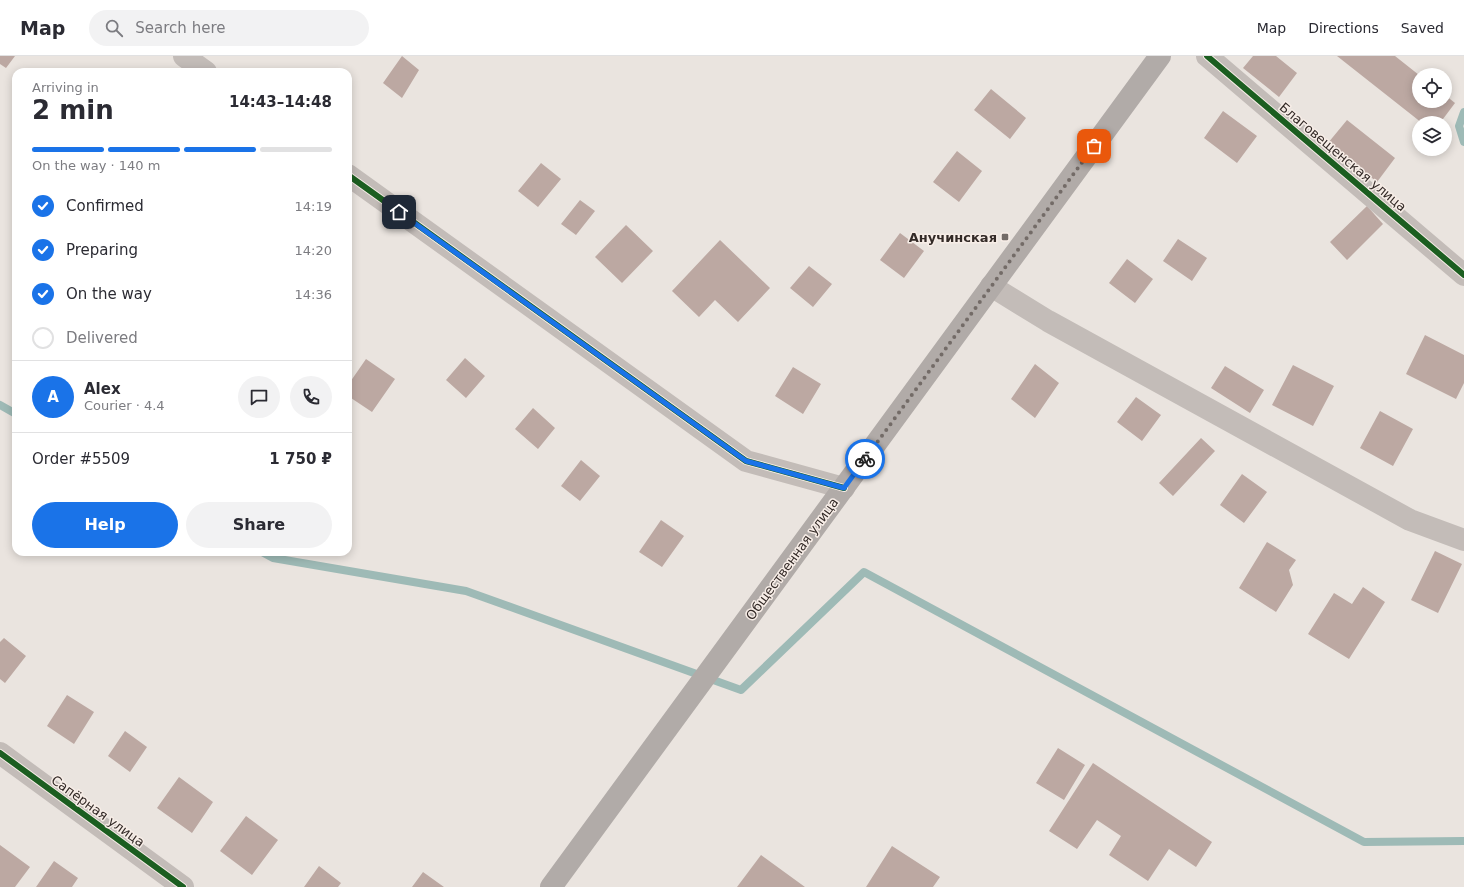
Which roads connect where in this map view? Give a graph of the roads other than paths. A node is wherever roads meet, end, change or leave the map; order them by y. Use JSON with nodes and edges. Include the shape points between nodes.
{"nodes":[{"id":1,"x":184,"y":56,"type":"edge"},
{"id":2,"x":1160,"y":56,"type":"edge"},
{"id":3,"x":1207,"y":56,"type":"edge"},
{"id":4,"x":200,"y":68,"type":"edge"},
{"id":5,"x":352,"y":178,"type":"edge"},
{"id":6,"x":1464,"y":275,"type":"edge"},
{"id":7,"x":991,"y":286,"type":"junction"},
{"id":8,"x":844,"y":488,"type":"junction"},
{"id":9,"x":1464,"y":540,"type":"edge"},
{"id":10,"x":0,"y":753,"type":"edge"},
{"id":11,"x":184,"y":887,"type":"edge"},
{"id":12,"x":551,"y":887,"type":"edge"}],
"edges":[{"from":1,"to":4,"type":"street"},
{"from":2,"to":7,"type":"main road","name":"Общественная улица"},
{"from":3,"to":6,"type":"street","name":"Благовещенская улица"},
{"from":5,"to":8,"type":"street","via":[[746,461]]},
{"from":7,"to":8,"type":"main road","name":"Общественная улица"},
{"from":7,"to":9,"type":"street","via":[[1048,321],[1410,520]]},
{"from":8,"to":12,"type":"main road","name":"Общественная улица"},
{"from":10,"to":11,"type":"street","name":"Сапёрная улица"}]}
